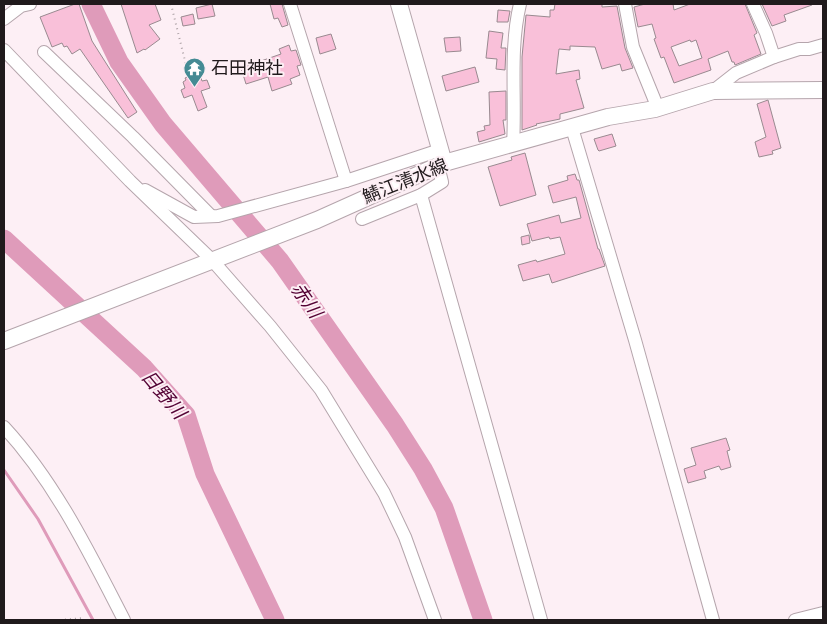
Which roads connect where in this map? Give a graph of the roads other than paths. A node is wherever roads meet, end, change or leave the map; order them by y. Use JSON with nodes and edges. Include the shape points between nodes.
{"nodes":[{"id":1,"x":30,"y":4,"type":"edge"},
{"id":2,"x":290,"y":4,"type":"edge"},
{"id":3,"x":399,"y":4,"type":"edge"},
{"id":4,"x":520,"y":4,"type":"edge"},
{"id":5,"x":625,"y":4,"type":"edge"},
{"id":6,"x":753,"y":4,"type":"edge"},
{"id":7,"x":4,"y":19,"type":"edge"},
{"id":8,"x":823,"y":45,"type":"edge"},
{"id":9,"x":4,"y":50,"type":"edge"},
{"id":10,"x":44,"y":52,"type":"dead end"},
{"id":11,"x":774,"y":57,"type":"junction"},
{"id":12,"x":823,"y":90,"type":"edge"},
{"id":13,"x":713,"y":91,"type":"junction"},
{"id":14,"x":655,"y":109,"type":"junction"},
{"id":15,"x":572,"y":128,"type":"junction"},
{"id":16,"x":513,"y":145,"type":"junction"},
{"id":17,"x":441,"y":160,"type":"junction"},
{"id":18,"x":130,"y":181,"type":"junction"},
{"id":19,"x":346,"y":181,"type":"junction"},
{"id":20,"x":421,"y":195,"type":"junction"},
{"id":21,"x":211,"y":216,"type":"junction"},
{"id":22,"x":362,"y":219,"type":"dead end"},
{"id":23,"x":205,"y":263,"type":"junction"},
{"id":24,"x":4,"y":341,"type":"edge"},
{"id":25,"x":4,"y":427,"type":"edge"},
{"id":26,"x":823,"y":612,"type":"edge"},
{"id":27,"x":124,"y":620,"type":"edge"},
{"id":28,"x":434,"y":620,"type":"edge"},
{"id":29,"x":541,"y":620,"type":"edge"},
{"id":30,"x":713,"y":620,"type":"edge"},
{"id":31,"x":796,"y":620,"type":"edge"}],
"edges":[{"from":1,"to":7,"type":"street","via":[[21,6]]},
{"from":2,"to":19,"type":"street"},
{"from":3,"to":17,"type":"main road"},
{"from":4,"to":16,"type":"street","via":[[516,19],[512,94],[515,108]]},
{"from":5,"to":14,"type":"street","via":[[633,47],[655,101]]},
{"from":6,"to":11,"type":"street"},
{"from":8,"to":11,"type":"street"},
{"from":9,"to":18,"type":"street"},
{"from":10,"to":21,"type":"street"},
{"from":11,"to":13,"type":"street","via":[[736,74]]},
{"from":12,"to":13,"type":"main road","name":"鯖江清水線"},
{"from":13,"to":14,"type":"main road","name":"鯖江清水線"},
{"from":14,"to":15,"type":"main road","name":"鯖江清水線","via":[[608,117]]},
{"from":15,"to":16,"type":"main road","name":"鯖江清水線"},
{"from":15,"to":30,"type":"street"},
{"from":16,"to":17,"type":"main road","name":"鯖江清水線"},
{"from":17,"to":19,"type":"street"},
{"from":17,"to":20,"type":"street","via":[[442,182]]},
{"from":17,"to":23,"type":"main road","name":"鯖江清水線","via":[[317,220]]},
{"from":18,"to":21,"type":"street","via":[[194,217]]},
{"from":18,"to":23,"type":"street"},
{"from":19,"to":21,"type":"street"},
{"from":20,"to":22,"type":"street"},
{"from":20,"to":29,"type":"street"},
{"from":23,"to":24,"type":"main road","name":"鯖江清水線"},
{"from":23,"to":28,"type":"street","via":[[270,326],[326,398],[384,492],[405,537]]},
{"from":25,"to":27,"type":"street","via":[[47,482]]},
{"from":26,"to":31,"type":"street"}]}
